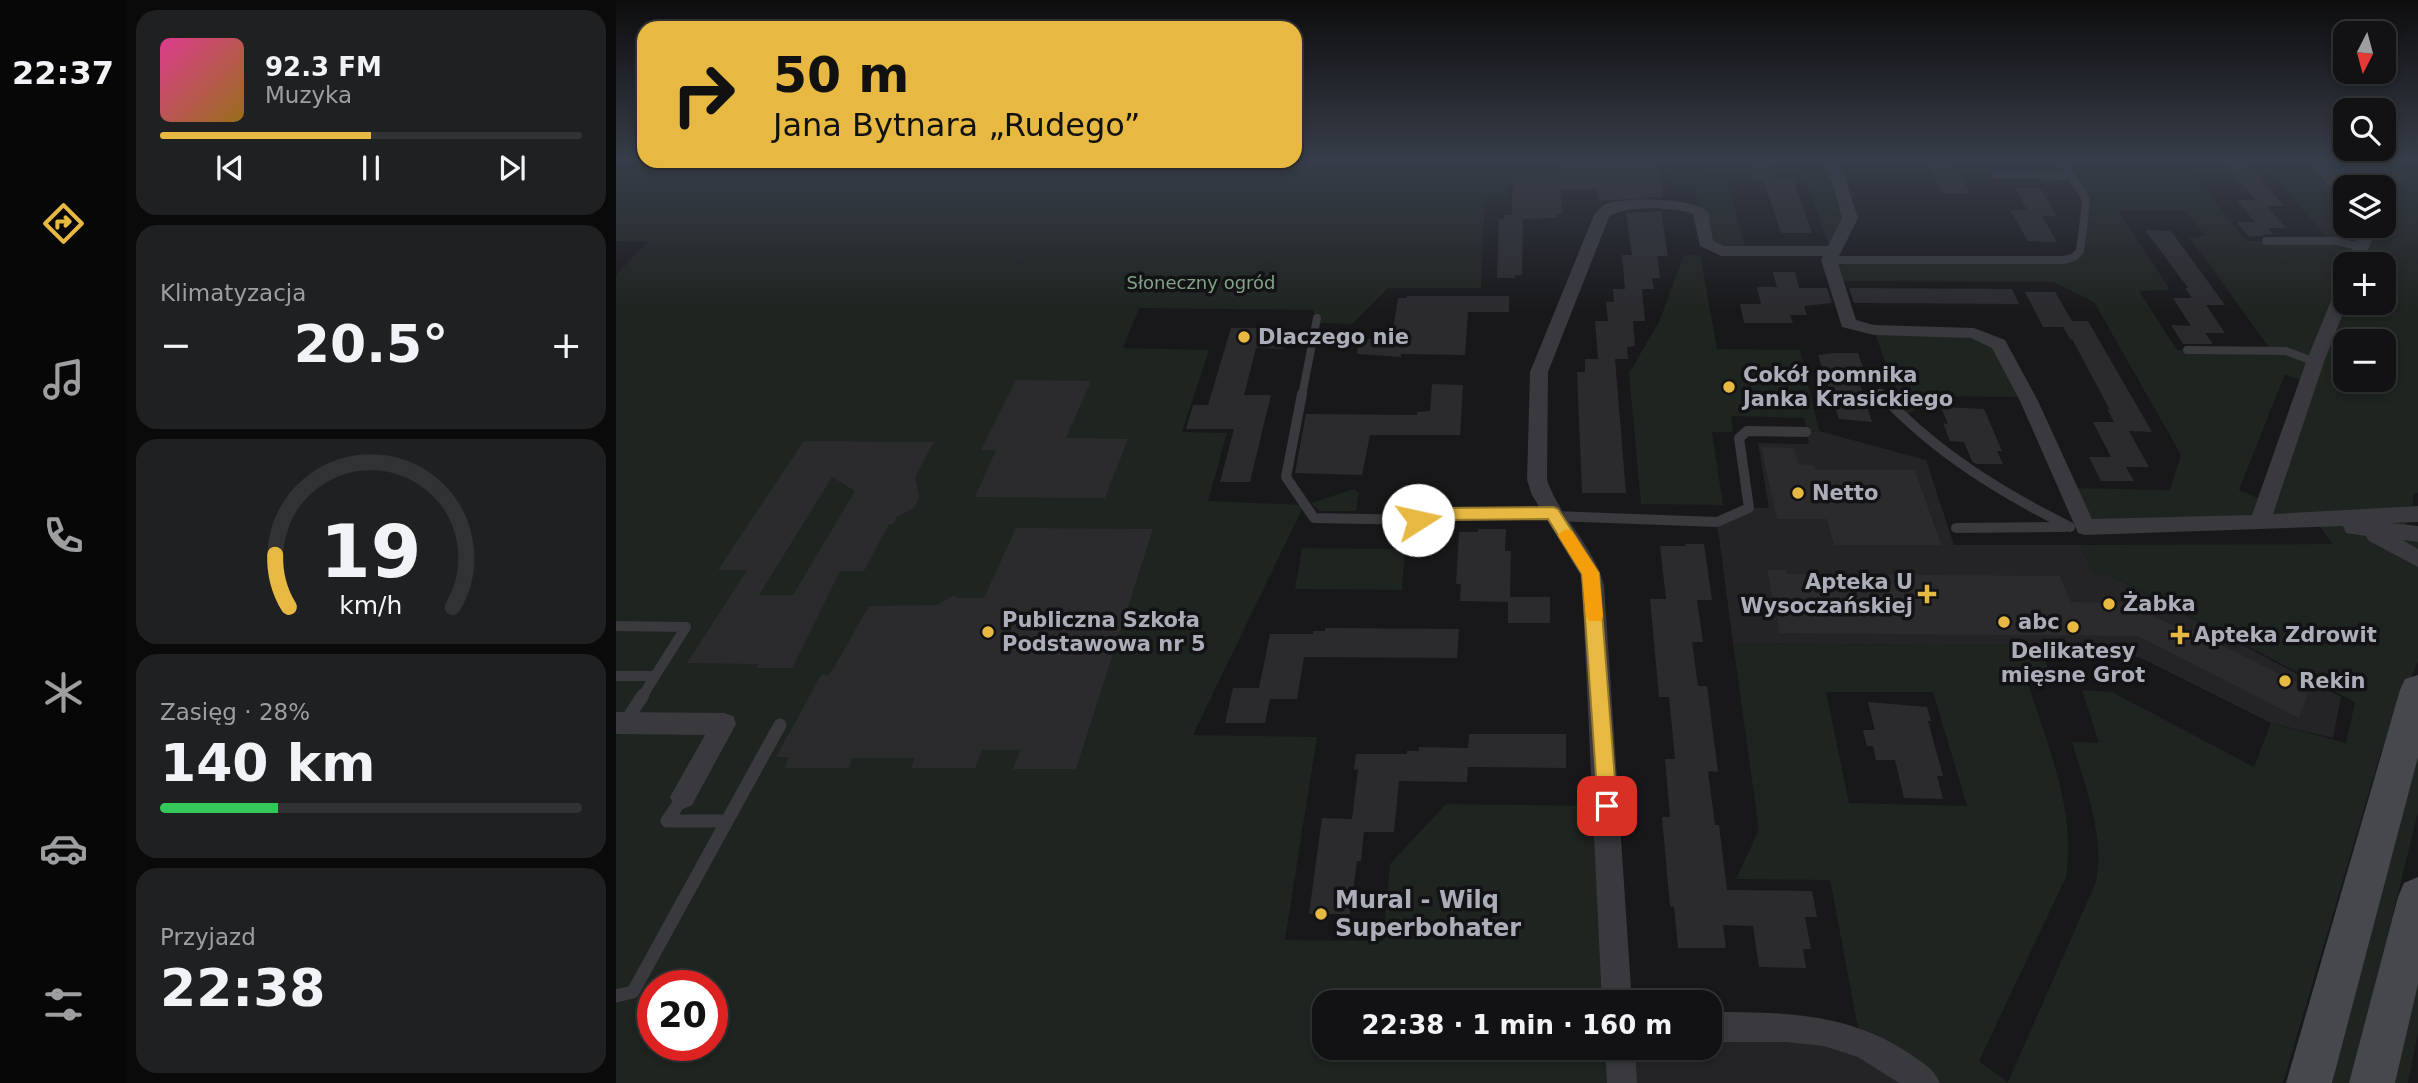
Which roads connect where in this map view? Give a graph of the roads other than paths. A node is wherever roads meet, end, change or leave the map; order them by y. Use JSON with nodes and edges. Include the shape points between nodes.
{"nodes":[{"id":1,"x":1605,"y":212,"type":"edge"},
{"id":2,"x":1699,"y":212,"type":"edge"},
{"id":3,"x":1848,"y":212,"type":"edge"},
{"id":4,"x":2085,"y":212,"type":"edge"},
{"id":5,"x":2362,"y":238,"type":"edge"},
{"id":6,"x":2266,"y":241,"type":"dead end"},
{"id":7,"x":2360,"y":247,"type":"junction"},
{"id":8,"x":2358,"y":252,"type":"edge"},
{"id":9,"x":1830,"y":255,"type":"junction"},
{"id":10,"x":2334,"y":315,"type":"edge"},
{"id":11,"x":1317,"y":318,"type":"dead end"},
{"id":12,"x":2187,"y":350,"type":"dead end"},
{"id":13,"x":2315,"y":362,"type":"junction"},
{"id":14,"x":1880,"y":393,"type":"dead end"},
{"id":15,"x":1806,"y":432,"type":"dead end"},
{"id":16,"x":2418,"y":514,"type":"edge"},
{"id":17,"x":1554,"y":515,"type":"junction"},
{"id":18,"x":2295,"y":522,"type":"junction"},
{"id":19,"x":2260,"y":523,"type":"junction"},
{"id":20,"x":2347,"y":526,"type":"junction"},
{"id":21,"x":2078,"y":527,"type":"junction"},
{"id":22,"x":1956,"y":528,"type":"dead end"},
{"id":23,"x":2418,"y":534,"type":"edge"},
{"id":24,"x":2418,"y":559,"type":"edge"},
{"id":25,"x":616,"y":626,"type":"edge"},
{"id":26,"x":616,"y":676,"type":"edge"},
{"id":27,"x":655,"y":676,"type":"junction"},
{"id":28,"x":2418,"y":690,"type":"edge"},
{"id":29,"x":620,"y":723,"type":"edge"},
{"id":30,"x":780,"y":725,"type":"dead end"},
{"id":31,"x":683,"y":797,"type":"joint"},
{"id":32,"x":727,"y":821,"type":"junction"},
{"id":33,"x":2418,"y":897,"type":"edge"},
{"id":34,"x":1616,"y":990,"type":"edge"},
{"id":35,"x":616,"y":996,"type":"edge"},
{"id":36,"x":1722,"y":1027,"type":"edge"},
{"id":37,"x":1621,"y":1060,"type":"edge"},
{"id":38,"x":1622,"y":1083,"type":"edge"},
{"id":39,"x":1925,"y":1083,"type":"edge"},
{"id":40,"x":2309,"y":1083,"type":"edge"},
{"id":41,"x":2372,"y":1083,"type":"edge"}],
"edges":[{"from":1,"to":17,"type":"street","via":[[1537,383],[1537,480]]},
{"from":2,"to":9,"type":"street","via":[[1706,243],[1721,251]]},
{"from":3,"to":9,"type":"street","via":[[1850,218]]},
{"from":4,"to":9,"type":"lane","via":[[2080,251],[2064,260]]},
{"from":5,"to":7,"type":"street"},
{"from":6,"to":7,"type":"lane","via":[[2337,241]]},
{"from":7,"to":8,"type":"street"},
{"from":9,"to":21,"type":"street","via":[[1848,323],[1874,330],[1974,333],[1999,344],[2029,401]]},
{"from":10,"to":13,"type":"street"},
{"from":11,"to":17,"type":"lane","via":[[1286,477],[1314,518]]},
{"from":12,"to":13,"type":"lane","via":[[2286,351]]},
{"from":13,"to":19,"type":"street"},
{"from":14,"to":21,"type":"lane","via":[[1922,435],[2033,509]]},
{"from":15,"to":17,"type":"lane","via":[[1747,431],[1738,438],[1749,508],[1717,522]]},
{"from":16,"to":18,"type":"street"},
{"from":17,"to":34,"type":"street","via":[[1591,573],[1593,585]]},
{"from":18,"to":19,"type":"street"},
{"from":18,"to":20,"type":"street"},
{"from":19,"to":21,"type":"street"},
{"from":20,"to":23,"type":"street"},
{"from":20,"to":24,"type":"street","via":[[2381,536]]},
{"from":21,"to":22,"type":"lane"},
{"from":25,"to":27,"type":"lane","via":[[686,627]]},
{"from":26,"to":27,"type":"lane"},
{"from":27,"to":29,"type":"lane"},
{"from":28,"to":40,"type":"street"},
{"from":29,"to":31,"type":"street","via":[[724,724]]},
{"from":30,"to":32,"type":"lane"},
{"from":31,"to":32,"type":"lane","via":[[667,821]]},
{"from":32,"to":35,"type":"lane","via":[[633,992]]},
{"from":33,"to":41,"type":"street"},
{"from":36,"to":39,"type":"street","via":[[1801,1028],[1840,1035],[1886,1056]]},
{"from":37,"to":38,"type":"street"}]}
